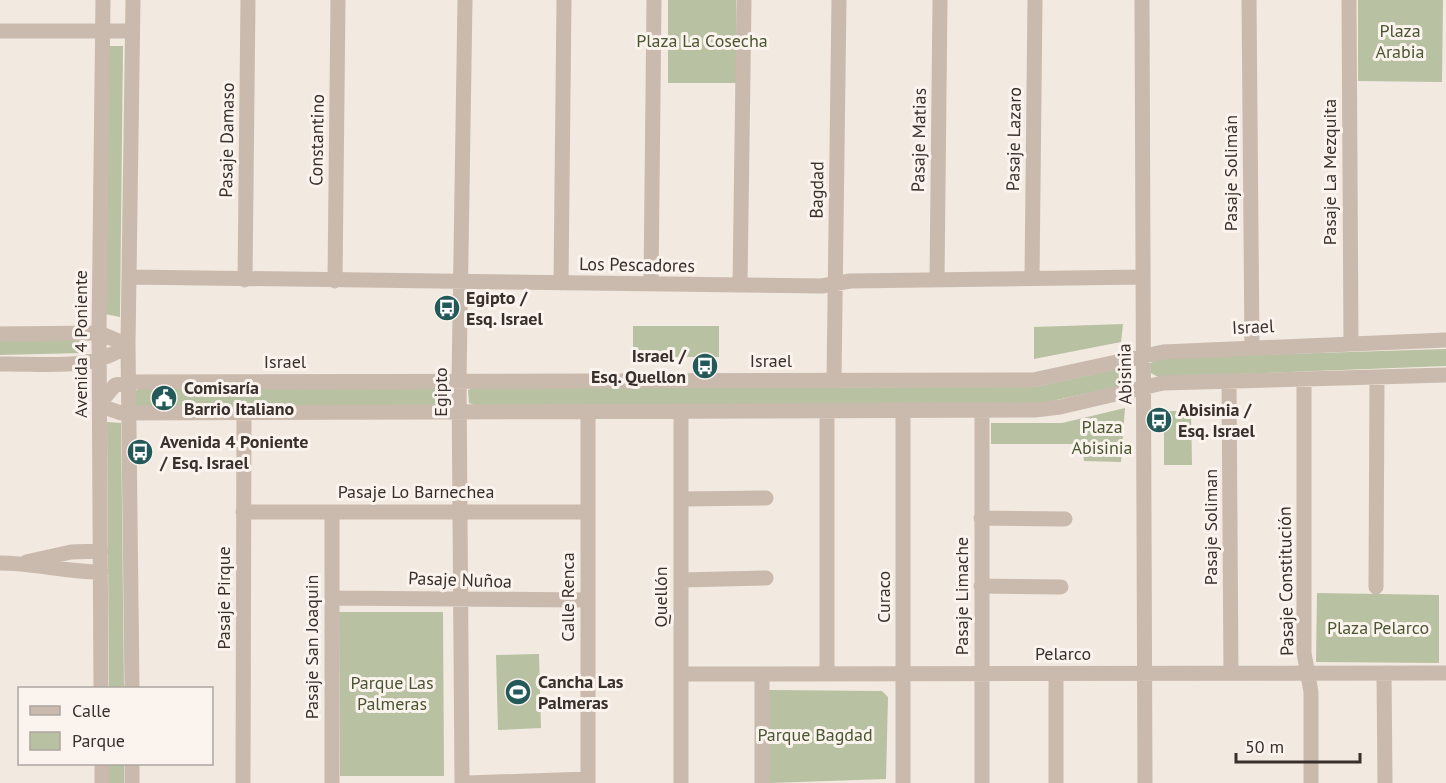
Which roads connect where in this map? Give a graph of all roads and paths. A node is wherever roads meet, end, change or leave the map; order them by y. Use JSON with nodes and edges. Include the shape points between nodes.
{"nodes":[{"id":1,"x":103,"y":0,"type":"edge"},
{"id":2,"x":133,"y":0,"type":"edge"},
{"id":3,"x":248,"y":0,"type":"edge"},
{"id":4,"x":338,"y":0,"type":"edge"},
{"id":5,"x":465,"y":0,"type":"edge"},
{"id":6,"x":564,"y":0,"type":"edge"},
{"id":7,"x":654,"y":0,"type":"edge"},
{"id":8,"x":744,"y":0,"type":"edge"},
{"id":9,"x":839,"y":0,"type":"edge"},
{"id":10,"x":940,"y":0,"type":"edge"},
{"id":11,"x":1035,"y":0,"type":"edge"},
{"id":12,"x":1142,"y":0,"type":"edge"},
{"id":13,"x":1249,"y":0,"type":"edge"},
{"id":14,"x":1349,"y":0,"type":"edge"},
{"id":15,"x":0,"y":31,"type":"edge"},
{"id":16,"x":103,"y":31,"type":"junction"},
{"id":17,"x":132,"y":31,"type":"junction"},
{"id":18,"x":129,"y":277,"type":"junction"},
{"id":19,"x":1143,"y":277,"type":"junction"},
{"id":20,"x":1032,"y":278,"type":"junction"},
{"id":21,"x":245,"y":279,"type":"junction"},
{"id":22,"x":937,"y":279,"type":"junction"},
{"id":23,"x":335,"y":280,"type":"junction"},
{"id":24,"x":461,"y":282,"type":"junction"},
{"id":25,"x":561,"y":283,"type":"junction"},
{"id":26,"x":651,"y":284,"type":"junction"},
{"id":27,"x":835,"y":284,"type":"junction"},
{"id":28,"x":740,"y":285,"type":"junction"},
{"id":29,"x":99,"y":333,"type":"junction"},
{"id":30,"x":0,"y":334,"type":"edge"},
{"id":31,"x":1446,"y":340,"type":"edge"},
{"id":32,"x":1351,"y":343,"type":"junction"},
{"id":33,"x":128,"y":345,"type":"junction"},
{"id":34,"x":1252,"y":346,"type":"junction"},
{"id":35,"x":1144,"y":356,"type":"junction"},
{"id":36,"x":99,"y":360,"type":"junction"},
{"id":37,"x":0,"y":364,"type":"edge"},
{"id":38,"x":1446,"y":375,"type":"edge"},
{"id":39,"x":1377,"y":377,"type":"junction"},
{"id":40,"x":1304,"y":379,"type":"junction"},
{"id":41,"x":834,"y":380,"type":"junction"},
{"id":42,"x":459,"y":381,"type":"junction"},
{"id":43,"x":1230,"y":381,"type":"junction"},
{"id":44,"x":129,"y":382,"type":"junction"},
{"id":45,"x":1145,"y":387,"type":"junction"},
{"id":46,"x":101,"y":404,"type":"junction"},
{"id":47,"x":827,"y":410,"type":"junction"},
{"id":48,"x":903,"y":410,"type":"junction"},
{"id":49,"x":982,"y":410,"type":"junction"},
{"id":50,"x":588,"y":411,"type":"junction"},
{"id":51,"x":681,"y":411,"type":"junction"},
{"id":52,"x":244,"y":412,"type":"junction"},
{"id":53,"x":460,"y":412,"type":"junction"},
{"id":54,"x":130,"y":413,"type":"junction"},
{"id":55,"x":766,"y":498,"type":"dead end"},
{"id":56,"x":681,"y":499,"type":"junction"},
{"id":57,"x":243,"y":512,"type":"junction"},
{"id":58,"x":332,"y":512,"type":"junction"},
{"id":59,"x":460,"y":512,"type":"junction"},
{"id":60,"x":588,"y":512,"type":"junction"},
{"id":61,"x":981,"y":518,"type":"junction"},
{"id":62,"x":1065,"y":519,"type":"dead end"},
{"id":63,"x":101,"y":551,"type":"junction"},
{"id":64,"x":0,"y":563,"type":"edge"},
{"id":65,"x":23,"y":563,"type":"junction"},
{"id":66,"x":101,"y":572,"type":"junction"},
{"id":67,"x":766,"y":578,"type":"dead end"},
{"id":68,"x":681,"y":580,"type":"junction"},
{"id":69,"x":981,"y":586,"type":"junction"},
{"id":70,"x":1061,"y":586,"type":"dead end"},
{"id":71,"x":1376,"y":587,"type":"dead end"},
{"id":72,"x":332,"y":598,"type":"junction"},
{"id":73,"x":461,"y":600,"type":"junction"},
{"id":74,"x":588,"y":600,"type":"junction"},
{"id":75,"x":1145,"y":673,"type":"junction"},
{"id":76,"x":1232,"y":673,"type":"junction"},
{"id":77,"x":1308,"y":673,"type":"junction"},
{"id":78,"x":1384,"y":673,"type":"junction"},
{"id":79,"x":1446,"y":673,"type":"edge"},
{"id":80,"x":681,"y":674,"type":"junction"},
{"id":81,"x":762,"y":674,"type":"junction"},
{"id":82,"x":826,"y":674,"type":"junction"},
{"id":83,"x":903,"y":674,"type":"junction"},
{"id":84,"x":982,"y":674,"type":"junction"},
{"id":85,"x":1056,"y":674,"type":"junction"},
{"id":86,"x":101,"y":687,"type":"edge"},
{"id":87,"x":132,"y":687,"type":"edge"},
{"id":88,"x":102,"y":765,"type":"edge"},
{"id":89,"x":132,"y":765,"type":"edge"},
{"id":90,"x":588,"y":781,"type":"edge"},
{"id":91,"x":102,"y":783,"type":"edge"},
{"id":92,"x":132,"y":783,"type":"edge"},
{"id":93,"x":243,"y":783,"type":"edge"},
{"id":94,"x":332,"y":783,"type":"edge"},
{"id":95,"x":462,"y":783,"type":"edge"},
{"id":96,"x":467,"y":783,"type":"edge"},
{"id":97,"x":681,"y":783,"type":"edge"},
{"id":98,"x":762,"y":783,"type":"edge"},
{"id":99,"x":903,"y":783,"type":"edge"},
{"id":100,"x":982,"y":783,"type":"edge"},
{"id":101,"x":1056,"y":783,"type":"edge"},
{"id":102,"x":1145,"y":783,"type":"edge"},
{"id":103,"x":1311,"y":783,"type":"edge"},
{"id":104,"x":1384,"y":783,"type":"edge"}],
"edges":[{"from":1,"to":16,"type":"street","name":"Avenida 4 Poniente"},
{"from":2,"to":17,"type":"street"},
{"from":3,"to":21,"type":"street","name":"Pasaje Damaso"},
{"from":4,"to":23,"type":"street","name":"Constantino"},
{"from":5,"to":24,"type":"street","name":"Egipto"},
{"from":6,"to":25,"type":"street"},
{"from":7,"to":26,"type":"street"},
{"from":8,"to":28,"type":"street"},
{"from":9,"to":27,"type":"street","name":"Bagdad"},
{"from":10,"to":22,"type":"street","name":"Pasaje Matias"},
{"from":11,"to":20,"type":"street","name":"Pasaje Lazaro"},
{"from":12,"to":19,"type":"street","name":"Abisinia"},
{"from":13,"to":34,"type":"street","name":"Pasaje Solimán"},
{"from":14,"to":32,"type":"street","name":"Pasaje La Mezquita"},
{"from":15,"to":16,"type":"street"},
{"from":16,"to":17,"type":"street"},
{"from":16,"to":29,"type":"street","name":"Avenida 4 Poniente"},
{"from":17,"to":18,"type":"street"},
{"from":18,"to":21,"type":"street","name":"Los Pescadores"},
{"from":18,"to":33,"type":"street"},
{"from":19,"to":20,"type":"street","name":"Los Pescadores"},
{"from":19,"to":35,"type":"street","name":"Abisinia"},
{"from":20,"to":22,"type":"street","name":"Los Pescadores"},
{"from":21,"to":23,"type":"street","name":"Los Pescadores"},
{"from":22,"to":27,"type":"street","name":"Los Pescadores"},
{"from":23,"to":24,"type":"street","name":"Los Pescadores"},
{"from":24,"to":25,"type":"street","name":"Los Pescadores"},
{"from":24,"to":42,"type":"street","name":"Egipto"},
{"from":25,"to":26,"type":"street","name":"Los Pescadores"},
{"from":26,"to":28,"type":"street","name":"Los Pescadores"},
{"from":27,"to":28,"type":"street","name":"Los Pescadores"},
{"from":27,"to":41,"type":"street","name":"Bagdad"},
{"from":29,"to":30,"type":"street"},
{"from":29,"to":33,"type":"street"},
{"from":29,"to":36,"type":"street","name":"Avenida 4 Poniente"},
{"from":31,"to":32,"type":"street","name":"Israel"},
{"from":32,"to":34,"type":"street","name":"Israel"},
{"from":33,"to":36,"type":"street"},
{"from":33,"to":44,"type":"street"},
{"from":34,"to":35,"type":"street","name":"Israel"},
{"from":35,"to":41,"type":"street","name":"Israel","via":[[1033,380]]},
{"from":35,"to":45,"type":"street","name":"Abisinia"},
{"from":36,"to":37,"type":"street"},
{"from":36,"to":46,"type":"street","name":"Avenida 4 Poniente"},
{"from":38,"to":39,"type":"street"},
{"from":39,"to":40,"type":"street"},
{"from":39,"to":71,"type":"street"},
{"from":40,"to":43,"type":"street"},
{"from":40,"to":77,"type":"street","name":"Pasaje Constitución","via":[[1304,653]]},
{"from":41,"to":42,"type":"street","name":"Israel"},
{"from":42,"to":44,"type":"street","name":"Israel"},
{"from":42,"to":53,"type":"street","name":"Egipto"},
{"from":43,"to":45,"type":"street"},
{"from":43,"to":76,"type":"street","name":"Pasaje Soliman"},
{"from":44,"to":46,"type":"street","via":[[115,385]]},
{"from":44,"to":54,"type":"street"},
{"from":45,"to":49,"type":"street","via":[[1047,409]]},
{"from":45,"to":75,"type":"street","name":"Abisinia"},
{"from":46,"to":54,"type":"street","via":[[113,412]]},
{"from":46,"to":63,"type":"street","name":"Avenida 4 Poniente"},
{"from":47,"to":48,"type":"street"},
{"from":47,"to":51,"type":"street"},
{"from":47,"to":82,"type":"street"},
{"from":48,"to":49,"type":"street"},
{"from":48,"to":83,"type":"street","name":"Curaco"},
{"from":49,"to":61,"type":"street","name":"Pasaje Limache"},
{"from":50,"to":51,"type":"street"},
{"from":50,"to":53,"type":"street"},
{"from":50,"to":60,"type":"street","name":"Calle Renca"},
{"from":51,"to":56,"type":"street","name":"Quellón"},
{"from":52,"to":53,"type":"street"},
{"from":52,"to":54,"type":"street"},
{"from":52,"to":57,"type":"street","name":"Pasaje Pirque"},
{"from":53,"to":59,"type":"street","name":"Egipto"},
{"from":54,"to":87,"type":"street"},
{"from":55,"to":56,"type":"street"},
{"from":56,"to":68,"type":"street","name":"Quellón"},
{"from":57,"to":58,"type":"street","name":"Pasaje Lo Barnechea"},
{"from":57,"to":93,"type":"street","name":"Pasaje Pirque"},
{"from":58,"to":59,"type":"street","name":"Pasaje Lo Barnechea"},
{"from":58,"to":72,"type":"street","name":"Pasaje San Joaquin"},
{"from":59,"to":60,"type":"street","name":"Pasaje Lo Barnechea"},
{"from":59,"to":73,"type":"street","name":"Egipto"},
{"from":60,"to":74,"type":"street","name":"Calle Renca"},
{"from":61,"to":62,"type":"street"},
{"from":61,"to":69,"type":"street","name":"Pasaje Limache"},
{"from":63,"to":65,"type":"street","via":[[71,552]]},
{"from":63,"to":66,"type":"street","name":"Avenida 4 Poniente"},
{"from":64,"to":65,"type":"street"},
{"from":65,"to":66,"type":"street","via":[[52,570]]},
{"from":66,"to":86,"type":"street","name":"Avenida 4 Poniente"},
{"from":67,"to":68,"type":"street"},
{"from":68,"to":80,"type":"street","name":"Quellón"},
{"from":69,"to":70,"type":"street"},
{"from":69,"to":84,"type":"street","name":"Pasaje Limache"},
{"from":72,"to":73,"type":"street","name":"Pasaje Nuñoa"},
{"from":72,"to":94,"type":"street","name":"Pasaje San Joaquin"},
{"from":73,"to":74,"type":"street","name":"Pasaje Nuñoa"},
{"from":73,"to":95,"type":"street","name":"Egipto"},
{"from":74,"to":90,"type":"street","name":"Calle Renca"},
{"from":75,"to":76,"type":"street","name":"Pelarco"},
{"from":75,"to":85,"type":"street","name":"Pelarco"},
{"from":75,"to":102,"type":"street","name":"Abisinia"},
{"from":76,"to":77,"type":"street","name":"Pelarco"},
{"from":77,"to":78,"type":"street","name":"Pelarco"},
{"from":77,"to":103,"type":"street","name":"Pasaje Constitución"},
{"from":78,"to":79,"type":"street","name":"Pelarco"},
{"from":78,"to":104,"type":"street"},
{"from":80,"to":81,"type":"street","name":"Pelarco"},
{"from":80,"to":97,"type":"street","name":"Quellón"},
{"from":81,"to":82,"type":"street","name":"Pelarco"},
{"from":81,"to":98,"type":"street"},
{"from":82,"to":83,"type":"street","name":"Pelarco"},
{"from":83,"to":84,"type":"street","name":"Pelarco"},
{"from":83,"to":99,"type":"street","name":"Curaco"},
{"from":84,"to":85,"type":"street","name":"Pelarco"},
{"from":84,"to":100,"type":"street","name":"Pasaje Limache"},
{"from":85,"to":101,"type":"street"},
{"from":88,"to":91,"type":"street"},
{"from":89,"to":92,"type":"street"},
{"from":90,"to":96,"type":"street"}]}
